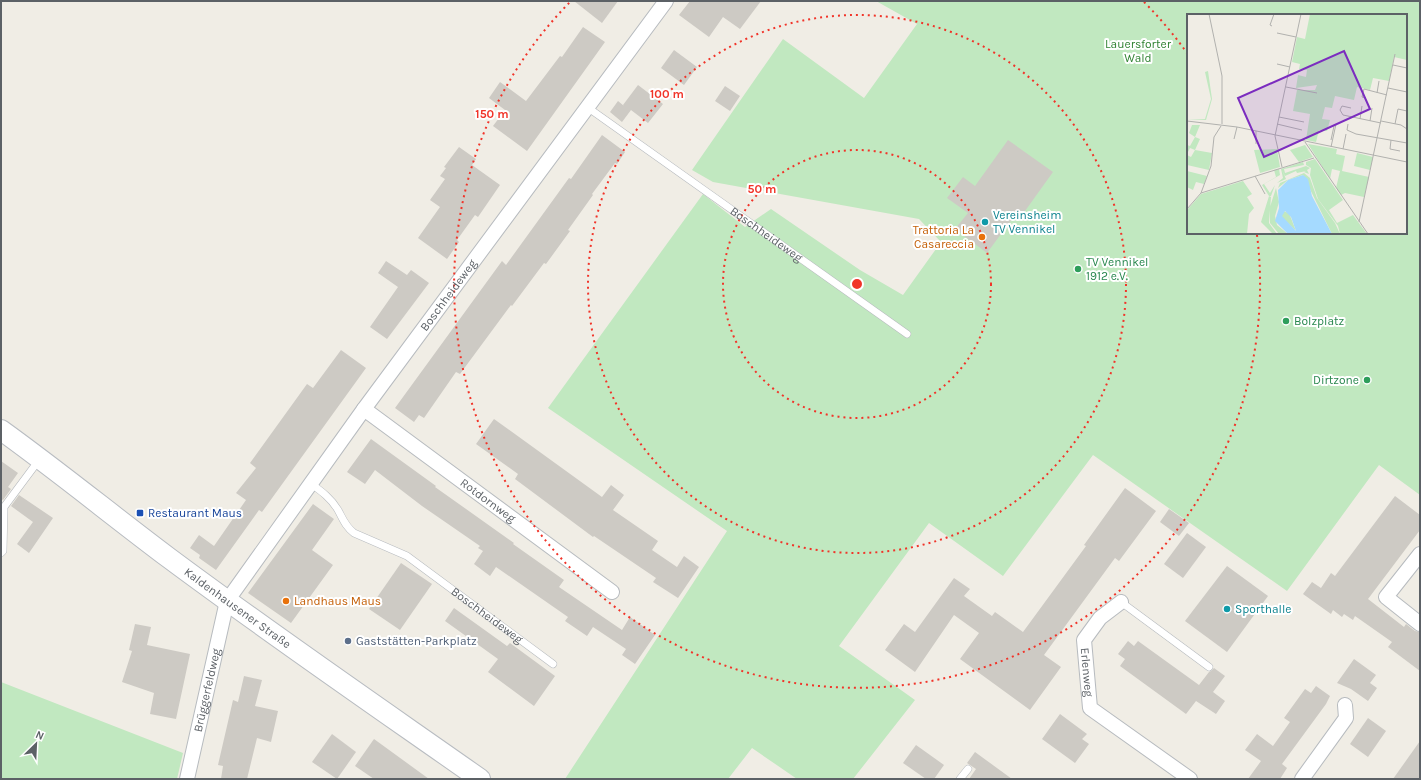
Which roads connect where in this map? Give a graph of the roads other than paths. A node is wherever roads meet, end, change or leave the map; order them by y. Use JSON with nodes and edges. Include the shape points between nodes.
{"nodes":[{"id":1,"x":666,"y":1,"type":"edge"},
{"id":2,"x":587,"y":108,"type":"junction"},
{"id":3,"x":907,"y":334,"type":"dead end"},
{"id":4,"x":364,"y":409,"type":"junction"},
{"id":5,"x":1,"y":430,"type":"edge"},
{"id":6,"x":40,"y":458,"type":"junction"},
{"id":7,"x":310,"y":483,"type":"junction"},
{"id":8,"x":1,"y":553,"type":"edge"},
{"id":9,"x":1420,"y":554,"type":"edge"},
{"id":10,"x":612,"y":592,"type":"dead end"},
{"id":11,"x":227,"y":601,"type":"junction"},
{"id":12,"x":1121,"y":602,"type":"joint"},
{"id":13,"x":1420,"y":624,"type":"edge"},
{"id":14,"x":553,"y":664,"type":"dead end"},
{"id":15,"x":1209,"y":667,"type":"dead end"},
{"id":16,"x":1345,"y":705,"type":"dead end"},
{"id":17,"x":968,"y":769,"type":"dead end"},
{"id":18,"x":187,"y":779,"type":"edge"},
{"id":19,"x":480,"y":779,"type":"edge"},
{"id":20,"x":960,"y":779,"type":"edge"},
{"id":21,"x":1190,"y":779,"type":"edge"},
{"id":22,"x":1302,"y":779,"type":"edge"}],
"edges":[{"from":1,"to":2,"type":"street","name":"Boschheideweg"},
{"from":2,"to":3,"type":"lane","name":"Boschheideweg"},
{"from":2,"to":4,"type":"street","name":"Boschheideweg"},
{"from":4,"to":7,"type":"street","name":"Boschheideweg"},
{"from":4,"to":10,"type":"street","name":"Rotdornweg"},
{"from":5,"to":6,"type":"main road","name":"Kaldenhausener Straße"},
{"from":6,"to":8,"type":"lane","via":[[4,507]]},
{"from":6,"to":11,"type":"main road","name":"Kaldenhausener Straße"},
{"from":7,"to":11,"type":"street","name":"Boschheideweg"},
{"from":7,"to":14,"type":"lane","name":"Boschheideweg","via":[[332,501],[347,528],[406,556]]},
{"from":9,"to":13,"type":"street","via":[[1386,598]]},
{"from":11,"to":18,"type":"street","name":"Brüggerfeldweg"},
{"from":11,"to":19,"type":"main road","name":"Kaldenhausener Straße"},
{"from":12,"to":15,"type":"lane"},
{"from":12,"to":21,"type":"street","name":"Erlenweg","via":[[1100,618],[1084,640],[1090,708]]},
{"from":16,"to":22,"type":"street","via":[[1346,718]]},
{"from":17,"to":20,"type":"lane"}]}
